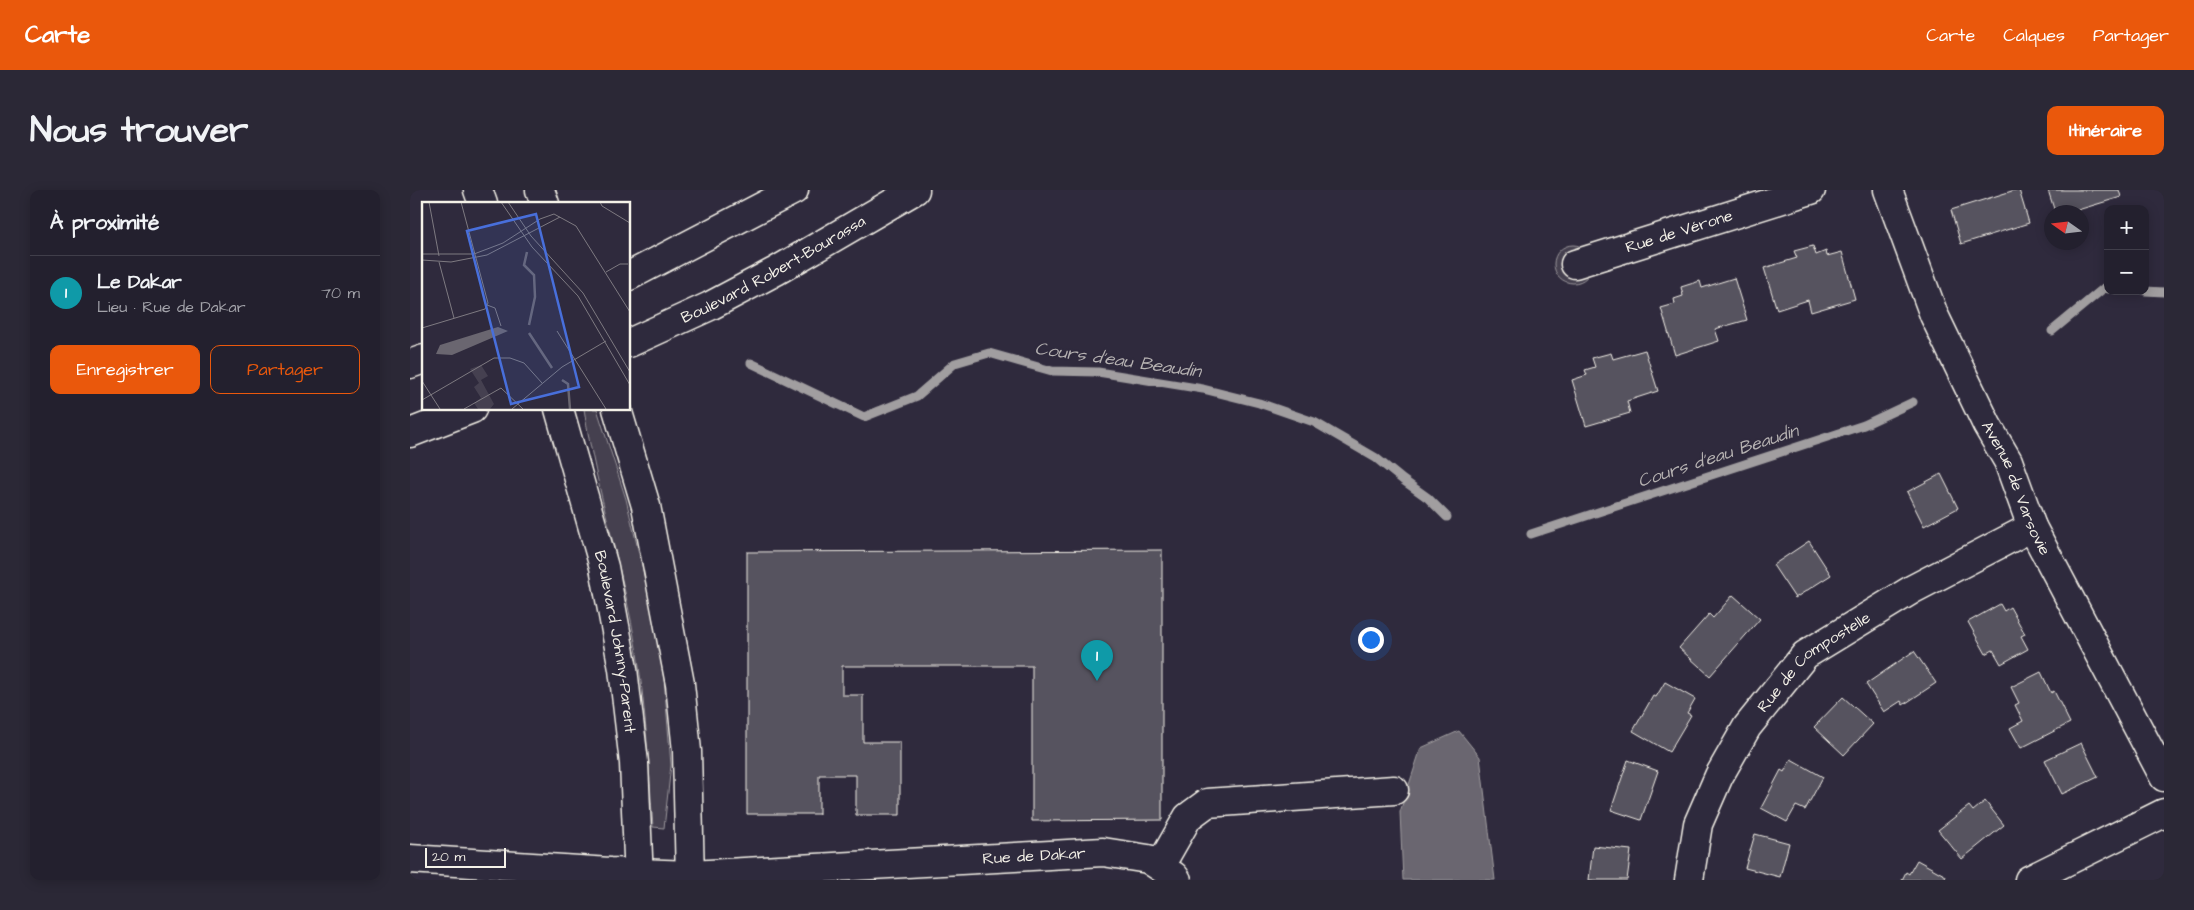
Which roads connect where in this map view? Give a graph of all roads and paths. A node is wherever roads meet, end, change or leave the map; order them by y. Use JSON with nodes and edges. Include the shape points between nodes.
{"nodes":[{"id":1,"x":478,"y":190,"type":"edge"},
{"id":2,"x":540,"y":190,"type":"edge"},
{"id":3,"x":794,"y":190,"type":"edge"},
{"id":4,"x":915,"y":190,"type":"edge"},
{"id":5,"x":1811,"y":190,"type":"edge"},
{"id":6,"x":1888,"y":190,"type":"edge"},
{"id":7,"x":483,"y":202,"type":"edge"},
{"id":8,"x":544,"y":202,"type":"edge"},
{"id":9,"x":1575,"y":264,"type":"dead end"},
{"id":10,"x":630,"y":275,"type":"edge"},
{"id":11,"x":630,"y":343,"type":"edge"},
{"id":12,"x":422,"y":360,"type":"edge"},
{"id":13,"x":410,"y":364,"type":"edge"},
{"id":14,"x":469,"y":410,"type":"edge"},
{"id":15,"x":559,"y":410,"type":"edge"},
{"id":16,"x":617,"y":410,"type":"edge"},
{"id":17,"x":410,"y":433,"type":"edge"},
{"id":18,"x":2032,"y":527,"type":"junction"},
{"id":19,"x":2164,"y":777,"type":"edge"},
{"id":20,"x":1394,"y":790,"type":"dead end"},
{"id":21,"x":2164,"y":813,"type":"edge"},
{"id":22,"x":410,"y":859,"type":"edge"},
{"id":23,"x":1170,"y":874,"type":"edge"},
{"id":24,"x":639,"y":877,"type":"edge"},
{"id":25,"x":690,"y":878,"type":"edge"},
{"id":26,"x":1689,"y":880,"type":"edge"},
{"id":27,"x":2029,"y":880,"type":"edge"}],
"edges":[{"from":1,"to":7,"type":"main road"},
{"from":2,"to":8,"type":"main road"},
{"from":3,"to":10,"type":"main road"},
{"from":4,"to":11,"type":"main road","name":"Boulevard Robert-Bourassa","via":[[768,275]]},
{"from":5,"to":9,"type":"main road","name":"Rue de Vérone"},
{"from":6,"to":18,"type":"main road","name":"Avenue de Varsovie","via":[[1934,315],[2008,461]]},
{"from":12,"to":13,"type":"main road"},
{"from":14,"to":17,"type":"main road"},
{"from":15,"to":24,"type":"main road","name":"Boulevard Johnny-Parent","via":[[604,566],[623,669],[634,763]]},
{"from":16,"to":25,"type":"main road","via":[[646,506],[680,684],[686,751]]},
{"from":18,"to":19,"type":"main road","name":"Avenue de Varsovie"},
{"from":18,"to":26,"type":"main road","name":"Rue de Compostelle","via":[[1913,589],[1805,655],[1747,726],[1719,776],[1698,824]]},
{"from":20,"to":23,"type":"main road","via":[[1207,803],[1188,818]]},
{"from":21,"to":27,"type":"main road"},
{"from":22,"to":24,"type":"main road","name":"Rue de Dakar"},
{"from":23,"to":25,"type":"main road","name":"Rue de Dakar","via":[[1148,859],[1103,852]]},
{"from":24,"to":25,"type":"main road","name":"Rue de Dakar"}]}
